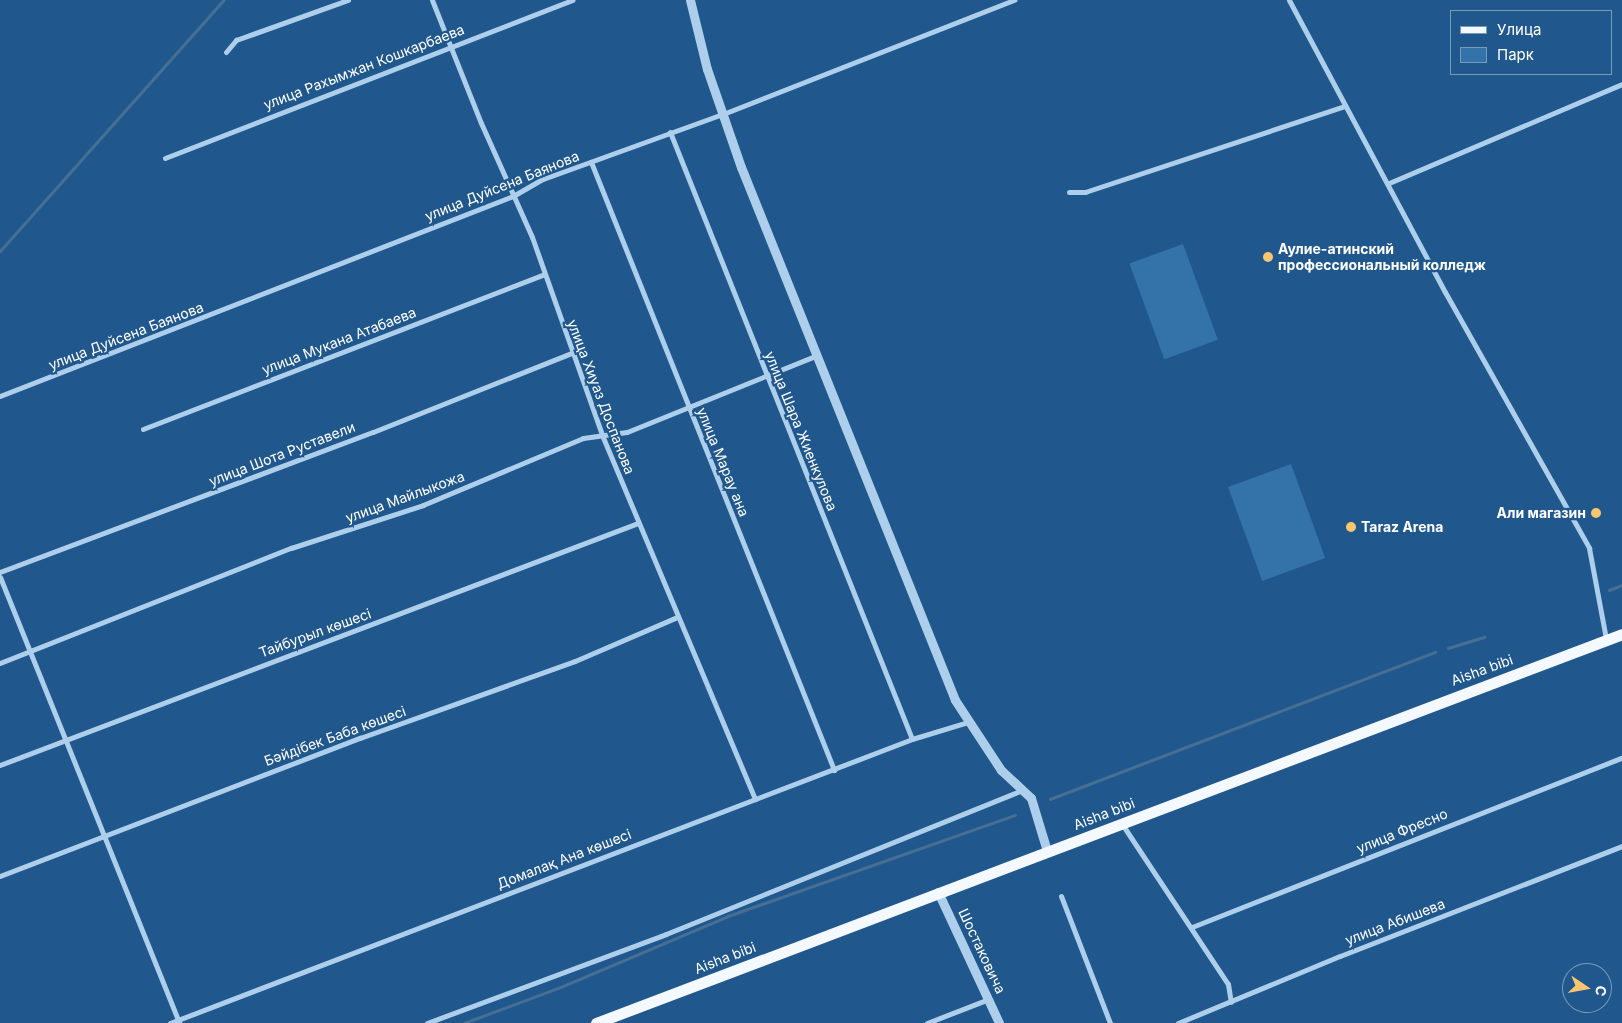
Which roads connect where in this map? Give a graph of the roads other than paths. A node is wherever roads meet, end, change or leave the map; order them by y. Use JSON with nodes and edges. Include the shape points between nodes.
{"nodes":[{"id":1,"x":348,"y":0,"type":"edge"},
{"id":2,"x":432,"y":0,"type":"edge"},
{"id":3,"x":572,"y":0,"type":"edge"},
{"id":4,"x":690,"y":0,"type":"edge"},
{"id":5,"x":1014,"y":0,"type":"edge"},
{"id":6,"x":1289,"y":0,"type":"edge"},
{"id":7,"x":450,"y":47,"type":"junction"},
{"id":8,"x":226,"y":52,"type":"dead end"},
{"id":9,"x":1622,"y":84,"type":"edge"},
{"id":10,"x":1345,"y":106,"type":"junction"},
{"id":11,"x":723,"y":114,"type":"junction"},
{"id":12,"x":670,"y":132,"type":"junction"},
{"id":13,"x":165,"y":158,"type":"dead end"},
{"id":14,"x":591,"y":162,"type":"junction"},
{"id":15,"x":1389,"y":183,"type":"junction"},
{"id":16,"x":1069,"y":192,"type":"dead end"},
{"id":17,"x":513,"y":196,"type":"junction"},
{"id":18,"x":543,"y":274,"type":"junction"},
{"id":19,"x":572,"y":353,"type":"junction"},
{"id":20,"x":818,"y":355,"type":"junction"},
{"id":21,"x":766,"y":376,"type":"junction"},
{"id":22,"x":0,"y":396,"type":"edge"},
{"id":23,"x":689,"y":405,"type":"junction"},
{"id":24,"x":143,"y":429,"type":"dead end"},
{"id":25,"x":602,"y":435,"type":"junction"},
{"id":26,"x":638,"y":523,"type":"junction"},
{"id":27,"x":0,"y":572,"type":"edge"},
{"id":28,"x":0,"y":577,"type":"edge"},
{"id":29,"x":678,"y":617,"type":"junction"},
{"id":30,"x":1622,"y":634,"type":"edge"},
{"id":31,"x":1606,"y":640,"type":"junction"},
{"id":32,"x":29,"y":650,"type":"junction"},
{"id":33,"x":0,"y":663,"type":"edge"},
{"id":34,"x":968,"y":722,"type":"junction"},
{"id":35,"x":64,"y":738,"type":"junction"},
{"id":36,"x":912,"y":739,"type":"junction"},
{"id":37,"x":1622,"y":758,"type":"edge"},
{"id":38,"x":0,"y":764,"type":"edge"},
{"id":39,"x":834,"y":770,"type":"junction"},
{"id":40,"x":1024,"y":790,"type":"junction"},
{"id":41,"x":755,"y":799,"type":"junction"},
{"id":42,"x":1121,"y":824,"type":"junction"},
{"id":43,"x":104,"y":836,"type":"junction"},
{"id":44,"x":1622,"y":846,"type":"edge"},
{"id":45,"x":1047,"y":851,"type":"junction"},
{"id":46,"x":0,"y":876,"type":"edge"},
{"id":47,"x":938,"y":892,"type":"junction"},
{"id":48,"x":1061,"y":896,"type":"dead end"},
{"id":49,"x":1192,"y":927,"type":"junction"},
{"id":50,"x":990,"y":999,"type":"junction"},
{"id":51,"x":1232,"y":1002,"type":"junction"},
{"id":52,"x":178,"y":1022,"type":"edge"},
{"id":53,"x":170,"y":1023,"type":"edge"},
{"id":54,"x":428,"y":1023,"type":"edge"},
{"id":55,"x":596,"y":1023,"type":"edge"},
{"id":56,"x":927,"y":1023,"type":"edge"},
{"id":57,"x":999,"y":1023,"type":"edge"},
{"id":58,"x":1110,"y":1023,"type":"edge"},
{"id":59,"x":1178,"y":1023,"type":"edge"}],
"edges":[{"from":1,"to":8,"type":"street","via":[[236,40]]},
{"from":2,"to":7,"type":"street","name":"улица Хиуаз Доспанова"},
{"from":3,"to":7,"type":"street","name":"улица Рахымжан Кошкарбаева"},
{"from":4,"to":11,"type":"street","via":[[700,46]]},
{"from":5,"to":11,"type":"street","name":"улица Дуйсена Баянова"},
{"from":6,"to":10,"type":"street"},
{"from":7,"to":13,"type":"street","name":"улица Рахымжан Кошкарбаева"},
{"from":7,"to":17,"type":"street","name":"улица Хиуаз Доспанова"},
{"from":9,"to":15,"type":"street"},
{"from":10,"to":15,"type":"street"},
{"from":10,"to":16,"type":"street","via":[[1085,192]]},
{"from":11,"to":12,"type":"street","name":"улица Дуйсена Баянова"},
{"from":11,"to":20,"type":"street","via":[[741,167]]},
{"from":12,"to":14,"type":"street","name":"улица Дуйсена Баянова"},
{"from":12,"to":21,"type":"street","name":"улица Шара Жиенкулова"},
{"from":14,"to":17,"type":"street","name":"улица Дуйсена Баянова","via":[[543,180]]},
{"from":14,"to":23,"type":"street","name":"улица Марау ана"},
{"from":15,"to":31,"type":"street","via":[[1445,292],[1592,555]]},
{"from":17,"to":18,"type":"street","name":"улица Хиуаз Доспанова","via":[[532,237]]},
{"from":17,"to":22,"type":"street","name":"улица Дуйсена Баянова"},
{"from":18,"to":19,"type":"street","name":"улица Хиуаз Доспанова"},
{"from":18,"to":24,"type":"street","name":"улица Мукана Атабаева"},
{"from":19,"to":25,"type":"street","name":"улица Хиуаз Доспанова"},
{"from":19,"to":27,"type":"street","name":"улица Шота Руставели","via":[[373,432]]},
{"from":20,"to":21,"type":"street","name":"улица Майлыкожа"},
{"from":20,"to":34,"type":"street","via":[[955,700]]},
{"from":21,"to":23,"type":"street","name":"улица Майлыкожа"},
{"from":21,"to":36,"type":"street","name":"улица Шара Жиенкулова"},
{"from":23,"to":25,"type":"street","name":"улица Майлыкожа","via":[[627,432]]},
{"from":23,"to":39,"type":"street","name":"улица Марау ана"},
{"from":25,"to":26,"type":"street","name":"улица Хиуаз Доспанова"},
{"from":25,"to":32,"type":"street","name":"улица Майлыкожа","via":[[582,438],[423,505],[274,555]]},
{"from":26,"to":29,"type":"street","name":"улица Хиуаз Доспанова"},
{"from":26,"to":35,"type":"street","name":"Тайбурыл көшесі"},
{"from":28,"to":32,"type":"street"},
{"from":29,"to":41,"type":"street","name":"улица Хиуаз Доспанова"},
{"from":29,"to":43,"type":"street","name":"Бәйдібек Баба көшесі","via":[[575,660]]},
{"from":30,"to":31,"type":"main road","name":"Aisha bibi"},
{"from":31,"to":42,"type":"main road","name":"Aisha bibi"},
{"from":32,"to":33,"type":"street","name":"улица Майлыкожа"},
{"from":32,"to":35,"type":"street"},
{"from":34,"to":36,"type":"street","name":"Домалақ Ана көшесі"},
{"from":34,"to":40,"type":"street","via":[[1001,770]]},
{"from":35,"to":38,"type":"street","name":"Тайбурыл көшесі"},
{"from":35,"to":43,"type":"street"},
{"from":36,"to":39,"type":"street","name":"Домалақ Ана көшесі"},
{"from":37,"to":49,"type":"street","name":"улица Фресно"},
{"from":39,"to":41,"type":"street","name":"Домалақ Ана көшесі"},
{"from":40,"to":45,"type":"street","via":[[1031,798]]},
{"from":40,"to":54,"type":"street","via":[[666,934]]},
{"from":41,"to":52,"type":"street","name":"Домалақ Ана көшесі"},
{"from":42,"to":45,"type":"main road","name":"Aisha bibi"},
{"from":42,"to":49,"type":"street"},
{"from":43,"to":46,"type":"street","name":"Бәйдібек Баба көшесі"},
{"from":43,"to":52,"type":"street"},
{"from":44,"to":51,"type":"street","name":"улица Абишева","via":[[1340,956]]},
{"from":45,"to":47,"type":"main road","name":"Aisha bibi"},
{"from":47,"to":50,"type":"street","name":"Шостаковича"},
{"from":47,"to":55,"type":"main road","name":"Aisha bibi"},
{"from":48,"to":58,"type":"street"},
{"from":49,"to":51,"type":"street","via":[[1228,984]]},
{"from":50,"to":56,"type":"street"},
{"from":50,"to":57,"type":"street","name":"Шостаковича"},
{"from":51,"to":59,"type":"street","name":"улица Абишева"},
{"from":52,"to":53,"type":"street","name":"Домалақ Ана көшесі"}]}
